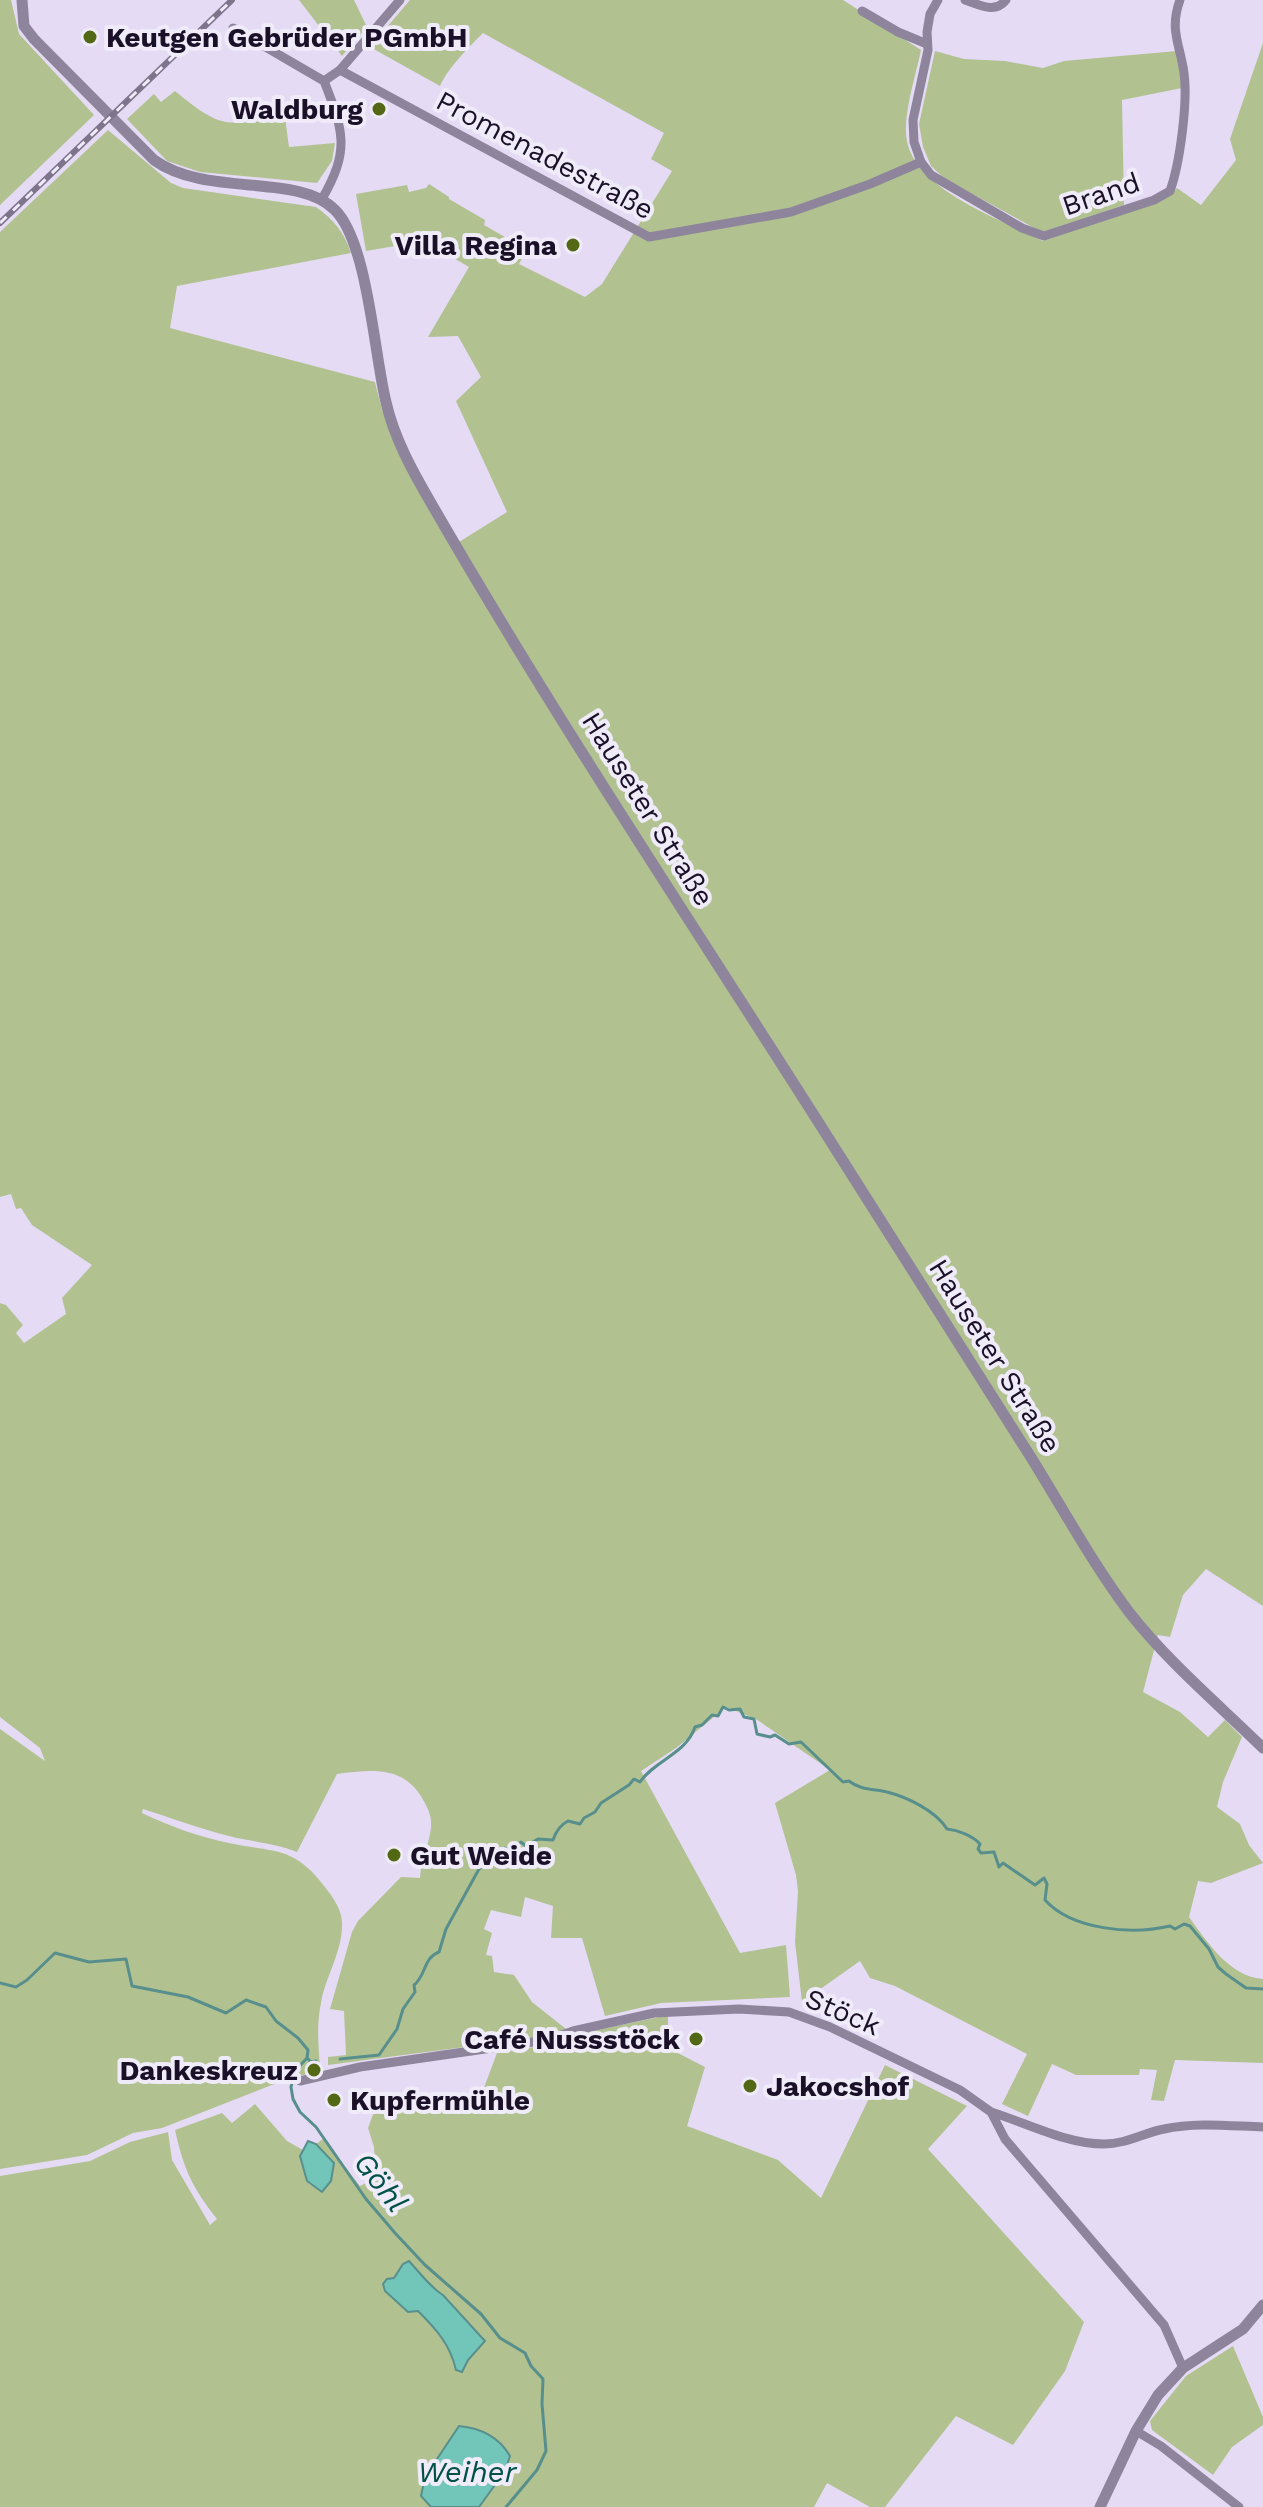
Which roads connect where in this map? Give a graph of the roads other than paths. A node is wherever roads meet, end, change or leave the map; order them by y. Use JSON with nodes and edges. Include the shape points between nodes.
{"nodes":[{"id":1,"x":22,"y":0,"type":"edge"},
{"id":2,"x":400,"y":0,"type":"edge"},
{"id":3,"x":938,"y":0,"type":"edge"},
{"id":4,"x":965,"y":0,"type":"edge"},
{"id":5,"x":1006,"y":0,"type":"edge"},
{"id":6,"x":1180,"y":0,"type":"edge"},
{"id":7,"x":862,"y":11,"type":"dead end"},
{"id":8,"x":233,"y":28,"type":"dead end"},
{"id":9,"x":927,"y":44,"type":"junction"},
{"id":10,"x":340,"y":70,"type":"junction"},
{"id":11,"x":324,"y":81,"type":"junction"},
{"id":12,"x":921,"y":162,"type":"junction"},
{"id":13,"x":322,"y":199,"type":"junction"},
{"id":14,"x":1263,"y":1748,"type":"edge"},
{"id":15,"x":300,"y":2081,"type":"dead end"},
{"id":16,"x":991,"y":2112,"type":"junction"},
{"id":17,"x":1263,"y":2127,"type":"edge"},
{"id":18,"x":1263,"y":2305,"type":"edge"},
{"id":19,"x":1183,"y":2368,"type":"junction"},
{"id":20,"x":1136,"y":2431,"type":"junction"},
{"id":21,"x":1100,"y":2507,"type":"edge"},
{"id":22,"x":1239,"y":2507,"type":"edge"}],
"edges":[{"from":1,"to":13,"type":"street","via":[[24,26],[34,39],[169,171],[200,181]]},
{"from":2,"to":10,"type":"street"},
{"from":3,"to":9,"type":"street","via":[[930,14]]},
{"from":4,"to":5,"type":"street","via":[[990,9]]},
{"from":6,"to":12,"type":"street","name":"Brand","via":[[1174,33],[1185,95],[1170,191],[1044,236],[950,188]]},
{"from":7,"to":9,"type":"street"},
{"from":8,"to":11,"type":"street"},
{"from":9,"to":12,"type":"street","via":[[913,120]]},
{"from":10,"to":11,"type":"street"},
{"from":10,"to":12,"type":"street","name":"Promenadestraße","via":[[649,237],[791,212]]},
{"from":11,"to":13,"type":"street","via":[[343,141],[338,171]]},
{"from":13,"to":14,"type":"street","name":"Hauseter Straße","via":[[342,217],[355,241],[387,408],[430,500],[630,828],[1128,1611]]},
{"from":15,"to":16,"type":"street","name":"Stöck","via":[[547,2040],[654,2013],[763,2010],[789,2012],[830,2027],[960,2090]]},
{"from":16,"to":17,"type":"street","via":[[1077,2141],[1105,2144],[1181,2126]]},
{"from":16,"to":19,"type":"street","name":"Stöck","via":[[1005,2139],[1164,2325]]},
{"from":18,"to":19,"type":"street","via":[[1243,2329]]},
{"from":19,"to":20,"type":"street"},
{"from":20,"to":21,"type":"street"},
{"from":20,"to":22,"type":"street"}]}
